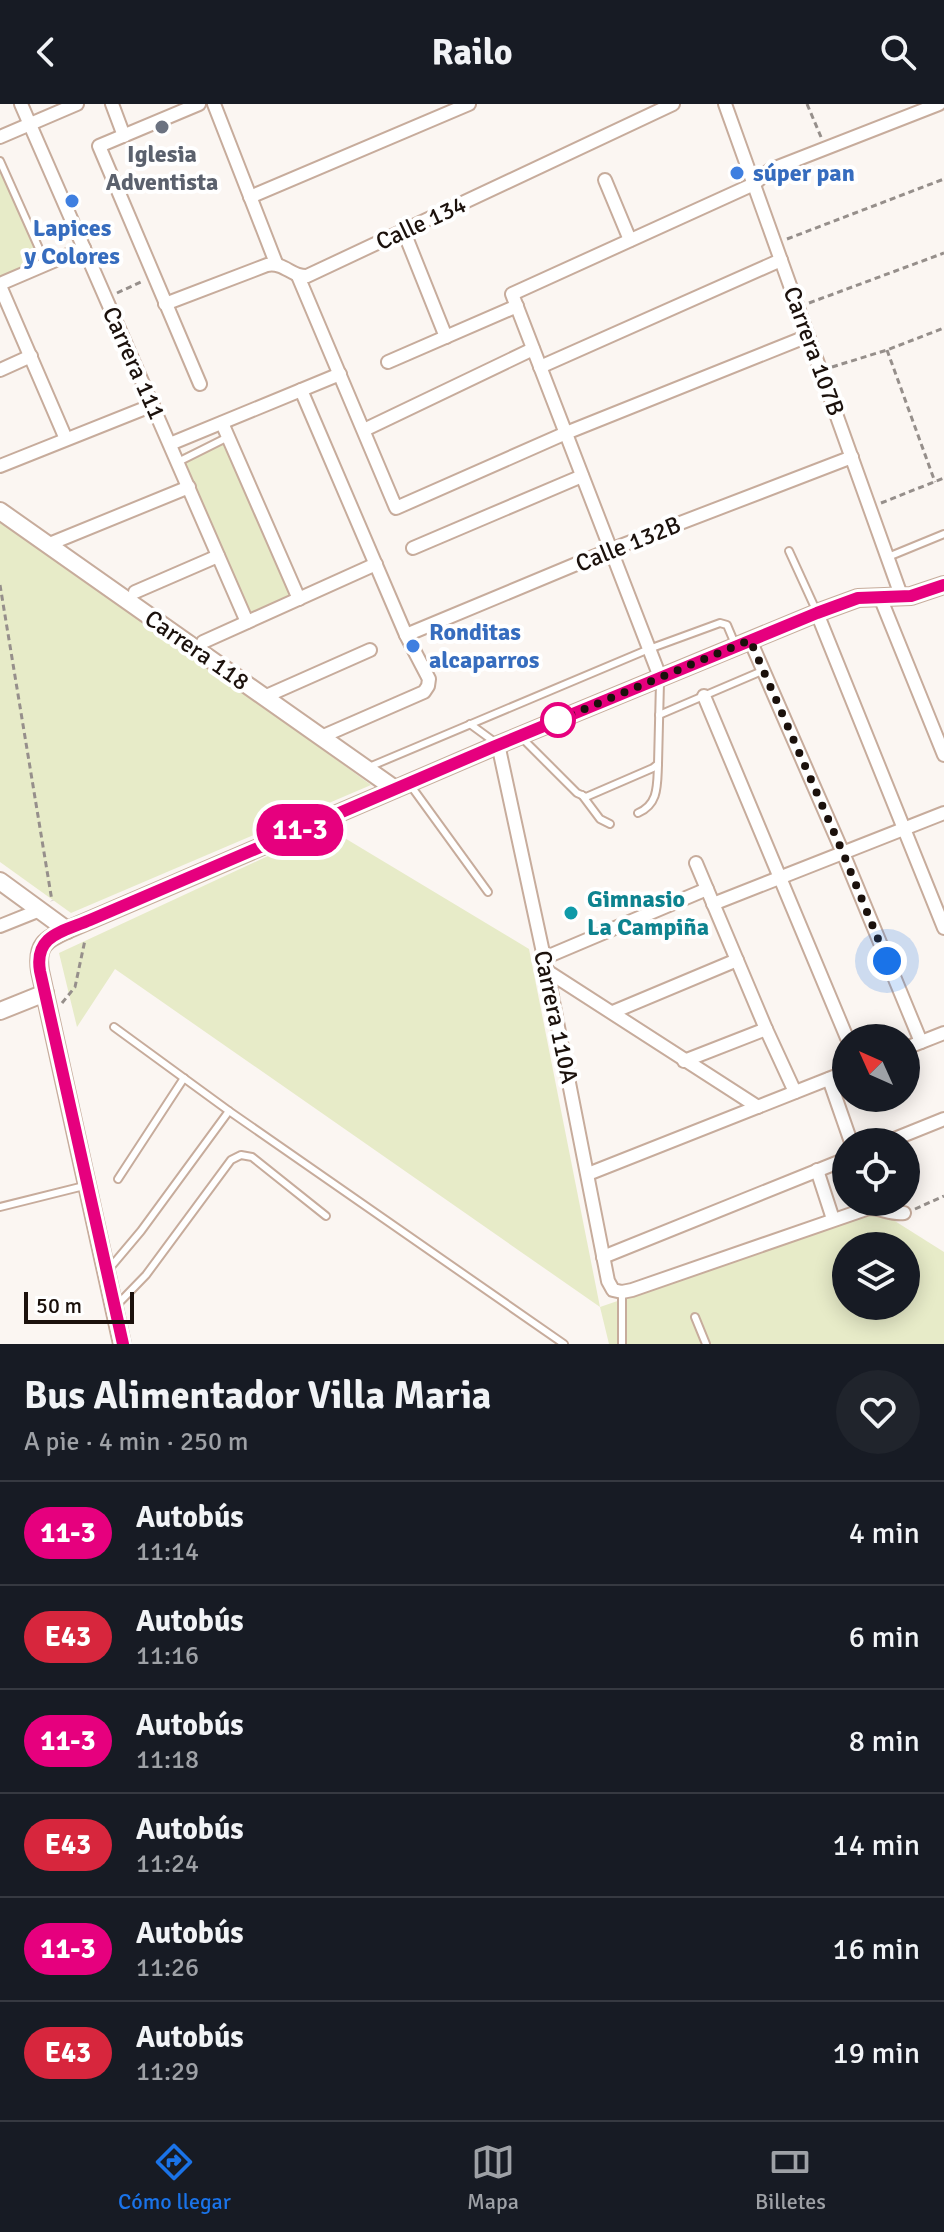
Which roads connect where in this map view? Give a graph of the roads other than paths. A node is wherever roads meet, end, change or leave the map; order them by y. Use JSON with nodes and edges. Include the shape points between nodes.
{"nodes":[{"id":1,"x":21,"y":104,"type":"edge"},
{"id":2,"x":77,"y":104,"type":"edge"},
{"id":3,"x":112,"y":104,"type":"edge"},
{"id":4,"x":199,"y":104,"type":"edge"},
{"id":5,"x":214,"y":104,"type":"edge"},
{"id":6,"x":469,"y":104,"type":"edge"},
{"id":7,"x":673,"y":104,"type":"edge"},
{"id":8,"x":725,"y":104,"type":"edge"},
{"id":9,"x":939,"y":104,"type":"edge"},
{"id":10,"x":30,"y":124,"type":"junction"},
{"id":11,"x":124,"y":136,"type":"junction"},
{"id":12,"x":0,"y":137,"type":"edge"},
{"id":13,"x":0,"y":161,"type":"edge"},
{"id":14,"x":605,"y":180,"type":"dead end"},
{"id":15,"x":754,"y":184,"type":"junction"},
{"id":16,"x":250,"y":197,"type":"junction"},
{"id":17,"x":404,"y":232,"type":"junction"},
{"id":18,"x":630,"y":240,"type":"junction"},
{"id":19,"x":84,"y":248,"type":"junction"},
{"id":20,"x":781,"y":260,"type":"junction"},
{"id":21,"x":276,"y":263,"type":"junction"},
{"id":22,"x":46,"y":264,"type":"junction"},
{"id":23,"x":298,"y":276,"type":"junction"},
{"id":24,"x":0,"y":285,"type":"edge"},
{"id":25,"x":515,"y":300,"type":"junction"},
{"id":26,"x":165,"y":304,"type":"junction"},
{"id":27,"x":808,"y":336,"type":"junction"},
{"id":28,"x":446,"y":337,"type":"junction"},
{"id":29,"x":533,"y":349,"type":"junction"},
{"id":30,"x":31,"y":356,"type":"junction"},
{"id":31,"x":388,"y":362,"type":"dead end"},
{"id":32,"x":540,"y":367,"type":"junction"},
{"id":33,"x":0,"y":370,"type":"edge"},
{"id":34,"x":340,"y":374,"type":"junction"},
{"id":35,"x":200,"y":384,"type":"dead end"},
{"id":36,"x":301,"y":390,"type":"junction"},
{"id":37,"x":153,"y":405,"type":"junction"},
{"id":38,"x":222,"y":423,"type":"junction"},
{"id":39,"x":364,"y":430,"type":"junction"},
{"id":40,"x":566,"y":433,"type":"junction"},
{"id":41,"x":228,"y":437,"type":"junction"},
{"id":42,"x":66,"y":439,"type":"junction"},
{"id":43,"x":170,"y":444,"type":"junction"},
{"id":44,"x":852,"y":457,"type":"junction"},
{"id":45,"x":178,"y":462,"type":"junction"},
{"id":46,"x":0,"y":466,"type":"edge"},
{"id":47,"x":582,"y":476,"type":"junction"},
{"id":48,"x":189,"y":487,"type":"junction"},
{"id":49,"x":0,"y":511,"type":"edge"},
{"id":50,"x":944,"y":534,"type":"edge"},
{"id":51,"x":47,"y":545,"type":"junction"},
{"id":52,"x":413,"y":548,"type":"dead end"},
{"id":53,"x":610,"y":550,"type":"junction"},
{"id":54,"x":789,"y":551,"type":"dead end"},
{"id":55,"x":218,"y":556,"type":"junction"},
{"id":56,"x":887,"y":558,"type":"junction"},
{"id":57,"x":376,"y":564,"type":"junction"},
{"id":58,"x":944,"y":586,"type":"edge"},
{"id":59,"x":135,"y":592,"type":"dead end"},
{"id":60,"x":880,"y":597,"type":"junction"},
{"id":61,"x":902,"y":598,"type":"junction"},
{"id":62,"x":299,"y":599,"type":"junction"},
{"id":63,"x":817,"y":613,"type":"junction"},
{"id":64,"x":247,"y":622,"type":"junction"},
{"id":65,"x":406,"y":635,"type":"junction"},
{"id":66,"x":203,"y":642,"type":"dead end"},
{"id":67,"x":743,"y":643,"type":"junction"},
{"id":68,"x":649,"y":649,"type":"junction"},
{"id":69,"x":370,"y":650,"type":"dead end"},
{"id":70,"x":764,"y":670,"type":"junction"},
{"id":71,"x":660,"y":677,"type":"junction"},
{"id":72,"x":704,"y":696,"type":"junction"},
{"id":73,"x":264,"y":697,"type":"junction"},
{"id":74,"x":659,"y":715,"type":"junction"},
{"id":75,"x":470,"y":724,"type":"junction"},
{"id":76,"x":520,"y":735,"type":"junction"},
{"id":77,"x":321,"y":737,"type":"junction"},
{"id":78,"x":498,"y":744,"type":"junction"},
{"id":79,"x":944,"y":755,"type":"edge"},
{"id":80,"x":658,"y":764,"type":"junction"},
{"id":81,"x":365,"y":769,"type":"junction"},
{"id":82,"x":402,"y":786,"type":"junction"},
{"id":83,"x":582,"y":795,"type":"junction"},
{"id":84,"x":638,"y":813,"type":"dead end"},
{"id":85,"x":944,"y":813,"type":"edge"},
{"id":86,"x":610,"y":824,"type":"dead end"},
{"id":87,"x":904,"y":829,"type":"junction"},
{"id":88,"x":843,"y":853,"type":"junction"},
{"id":89,"x":696,"y":863,"type":"dead end"},
{"id":90,"x":781,"y":877,"type":"junction"},
{"id":91,"x":0,"y":881,"type":"edge"},
{"id":92,"x":707,"y":889,"type":"junction"},
{"id":93,"x":488,"y":892,"type":"dead end"},
{"id":94,"x":713,"y":904,"type":"junction"},
{"id":95,"x":40,"y":910,"type":"junction"},
{"id":96,"x":0,"y":926,"type":"edge"},
{"id":97,"x":61,"y":926,"type":"junction"},
{"id":98,"x":944,"y":928,"type":"edge"},
{"id":99,"x":737,"y":960,"type":"junction"},
{"id":100,"x":546,"y":964,"type":"junction"},
{"id":101,"x":45,"y":993,"type":"junction"},
{"id":102,"x":0,"y":1011,"type":"edge"},
{"id":103,"x":613,"y":1012,"type":"junction"},
{"id":104,"x":841,"y":1024,"type":"edge"},
{"id":105,"x":114,"y":1027,"type":"dead end"},
{"id":106,"x":766,"y":1029,"type":"junction"},
{"id":107,"x":944,"y":1033,"type":"edge"},
{"id":108,"x":921,"y":1042,"type":"joint"},
{"id":109,"x":684,"y":1061,"type":"junction"},
{"id":110,"x":184,"y":1078,"type":"junction"},
{"id":111,"x":832,"y":1078,"type":"edge"},
{"id":112,"x":829,"y":1079,"type":"junction"},
{"id":113,"x":795,"y":1092,"type":"junction"},
{"id":114,"x":758,"y":1107,"type":"junction"},
{"id":115,"x":229,"y":1111,"type":"junction"},
{"id":116,"x":944,"y":1119,"type":"edge"},
{"id":117,"x":846,"y":1128,"type":"edge"},
{"id":118,"x":920,"y":1129,"type":"edge"},
{"id":119,"x":832,"y":1164,"type":"edge"},
{"id":120,"x":817,"y":1170,"type":"junction"},
{"id":121,"x":588,"y":1174,"type":"junction"},
{"id":122,"x":118,"y":1179,"type":"dead end"},
{"id":123,"x":88,"y":1185,"type":"junction"},
{"id":124,"x":0,"y":1207,"type":"edge"},
{"id":125,"x":326,"y":1216,"type":"dead end"},
{"id":126,"x":843,"y":1216,"type":"edge"},
{"id":127,"x":833,"y":1219,"type":"junction"},
{"id":128,"x":603,"y":1257,"type":"junction"},
{"id":129,"x":106,"y":1271,"type":"junction"},
{"id":130,"x":617,"y":1291,"type":"junction"},
{"id":131,"x":115,"y":1308,"type":"junction"},
{"id":132,"x":695,"y":1317,"type":"dead end"},
{"id":133,"x":122,"y":1344,"type":"edge"},
{"id":134,"x":564,"y":1344,"type":"edge"},
{"id":135,"x":622,"y":1344,"type":"edge"},
{"id":136,"x":706,"y":1344,"type":"edge"}],
"edges":[{"from":1,"to":10,"type":"street","name":"Carrera 111"},
{"from":2,"to":10,"type":"street"},
{"from":3,"to":11,"type":"street"},
{"from":4,"to":11,"type":"street"},
{"from":5,"to":16,"type":"street"},
{"from":6,"to":16,"type":"street"},
{"from":7,"to":17,"type":"street","name":"Calle 134"},
{"from":8,"to":15,"type":"street","name":"Carrera 107B"},
{"from":9,"to":15,"type":"street","via":[[770,170]]},
{"from":10,"to":12,"type":"street"},
{"from":10,"to":19,"type":"street","name":"Carrera 111"},
{"from":11,"to":26,"type":"street","via":[[99,146]]},
{"from":13,"to":22,"type":"lane"},
{"from":14,"to":18,"type":"street"},
{"from":15,"to":18,"type":"street"},
{"from":15,"to":20,"type":"street","name":"Carrera 107B"},
{"from":16,"to":21,"type":"street"},
{"from":17,"to":23,"type":"street","name":"Calle 134"},
{"from":17,"to":28,"type":"street"},
{"from":18,"to":25,"type":"street"},
{"from":19,"to":22,"type":"street"},
{"from":19,"to":37,"type":"street","name":"Carrera 111"},
{"from":20,"to":27,"type":"street","name":"Carrera 107B"},
{"from":20,"to":32,"type":"street"},
{"from":21,"to":23,"type":"street"},
{"from":21,"to":26,"type":"street"},
{"from":22,"to":24,"type":"street"},
{"from":23,"to":34,"type":"street"},
{"from":24,"to":30,"type":"street"},
{"from":25,"to":28,"type":"street"},
{"from":25,"to":29,"type":"street"},
{"from":26,"to":35,"type":"street"},
{"from":27,"to":40,"type":"street"},
{"from":27,"to":44,"type":"street","name":"Carrera 107B"},
{"from":28,"to":31,"type":"street"},
{"from":29,"to":32,"type":"street"},
{"from":29,"to":39,"type":"street"},
{"from":30,"to":33,"type":"street"},
{"from":30,"to":42,"type":"street"},
{"from":32,"to":40,"type":"street"},
{"from":34,"to":36,"type":"street"},
{"from":34,"to":39,"type":"street"},
{"from":36,"to":38,"type":"street"},
{"from":36,"to":57,"type":"street"},
{"from":37,"to":42,"type":"street"},
{"from":37,"to":43,"type":"street","name":"Carrera 111"},
{"from":38,"to":41,"type":"street"},
{"from":38,"to":43,"type":"street"},
{"from":39,"to":40,"type":"street","via":[[396,508]]},
{"from":40,"to":47,"type":"street"},
{"from":41,"to":45,"type":"lane"},
{"from":41,"to":62,"type":"street"},
{"from":42,"to":46,"type":"street"},
{"from":43,"to":45,"type":"street","name":"Carrera 111"},
{"from":44,"to":53,"type":"street","name":"Calle 132B"},
{"from":44,"to":56,"type":"street","name":"Carrera 107B"},
{"from":45,"to":48,"type":"street","name":"Carrera 111"},
{"from":47,"to":52,"type":"street"},
{"from":47,"to":53,"type":"street"},
{"from":48,"to":51,"type":"street"},
{"from":48,"to":55,"type":"street","name":"Carrera 111"},
{"from":49,"to":51,"type":"main road","name":"Carrera 118"},
{"from":50,"to":56,"type":"lane"},
{"from":51,"to":73,"type":"main road","name":"Carrera 118"},
{"from":53,"to":65,"type":"street","name":"Calle 132B"},
{"from":53,"to":68,"type":"street"},
{"from":54,"to":63,"type":"lane"},
{"from":55,"to":59,"type":"street"},
{"from":55,"to":64,"type":"street","name":"Carrera 111"},
{"from":56,"to":61,"type":"street","name":"Carrera 107B"},
{"from":57,"to":62,"type":"street"},
{"from":57,"to":65,"type":"street"},
{"from":58,"to":61,"type":"main road"},
{"from":60,"to":61,"type":"main road"},
{"from":60,"to":63,"type":"main road","via":[[858,598]]},
{"from":60,"to":79,"type":"street"},
{"from":62,"to":64,"type":"street"},
{"from":63,"to":67,"type":"main road"},
{"from":63,"to":87,"type":"street"},
{"from":64,"to":66,"type":"street"},
{"from":65,"to":77,"type":"street","via":[[429,679],[424,692]]},
{"from":67,"to":68,"type":"lane","via":[[724,622]]},
{"from":67,"to":70,"type":"street"},
{"from":67,"to":71,"type":"main road"},
{"from":68,"to":71,"type":"street"},
{"from":68,"to":75,"type":"lane"},
{"from":69,"to":73,"type":"street"},
{"from":70,"to":72,"type":"lane"},
{"from":70,"to":88,"type":"street"},
{"from":71,"to":74,"type":"lane"},
{"from":71,"to":76,"type":"main road"},
{"from":72,"to":74,"type":"lane"},
{"from":72,"to":90,"type":"street"},
{"from":73,"to":77,"type":"main road","name":"Carrera 118"},
{"from":74,"to":80,"type":"lane"},
{"from":75,"to":78,"type":"lane"},
{"from":75,"to":81,"type":"lane"},
{"from":76,"to":78,"type":"main road"},
{"from":76,"to":83,"type":"lane"},
{"from":77,"to":81,"type":"main road","name":"Carrera 118"},
{"from":78,"to":82,"type":"main road"},
{"from":78,"to":100,"type":"street","name":"Carrera 110A"},
{"from":80,"to":83,"type":"lane"},
{"from":80,"to":84,"type":"lane","via":[[653,802]]},
{"from":81,"to":82,"type":"main road","name":"Carrera 118"},
{"from":82,"to":93,"type":"lane"},
{"from":82,"to":97,"type":"main road"},
{"from":83,"to":86,"type":"lane"},
{"from":85,"to":87,"type":"street"},
{"from":87,"to":88,"type":"street"},
{"from":87,"to":98,"type":"street"},
{"from":88,"to":90,"type":"street"},
{"from":88,"to":108,"type":"street"},
{"from":89,"to":92,"type":"street"},
{"from":90,"to":94,"type":"street"},
{"from":90,"to":104,"type":"street"},
{"from":91,"to":95,"type":"main road"},
{"from":92,"to":94,"type":"street"},
{"from":92,"to":100,"type":"street"},
{"from":94,"to":99,"type":"street"},
{"from":95,"to":96,"type":"street"},
{"from":95,"to":97,"type":"main road"},
{"from":97,"to":101,"type":"main road","via":[[38,954]]},
{"from":99,"to":103,"type":"street"},
{"from":99,"to":106,"type":"street"},
{"from":100,"to":103,"type":"street"},
{"from":100,"to":121,"type":"street","name":"Carrera 110A"},
{"from":101,"to":102,"type":"main road"},
{"from":101,"to":123,"type":"main road"},
{"from":103,"to":109,"type":"street"},
{"from":105,"to":110,"type":"lane"},
{"from":106,"to":109,"type":"street"},
{"from":106,"to":113,"type":"street"},
{"from":107,"to":108,"type":"street"},
{"from":109,"to":114,"type":"street"},
{"from":110,"to":115,"type":"lane"},
{"from":110,"to":122,"type":"lane"},
{"from":111,"to":112,"type":"street"},
{"from":112,"to":113,"type":"street"},
{"from":112,"to":117,"type":"street"},
{"from":113,"to":114,"type":"street"},
{"from":114,"to":121,"type":"street"},
{"from":115,"to":129,"type":"lane"},
{"from":115,"to":134,"type":"lane"},
{"from":116,"to":118,"type":"street"},
{"from":119,"to":120,"type":"street"},
{"from":120,"to":127,"type":"street"},
{"from":120,"to":128,"type":"street"},
{"from":121,"to":128,"type":"street","name":"Carrera 110A"},
{"from":123,"to":124,"type":"lane"},
{"from":123,"to":129,"type":"main road"},
{"from":125,"to":131,"type":"lane","via":[[252,1157],[241,1155],[231,1160],[146,1275]]},
{"from":126,"to":127,"type":"street"},
{"from":127,"to":130,"type":"street"},
{"from":128,"to":130,"type":"street","name":"Carrera 110A","via":[[608,1281]]},
{"from":129,"to":131,"type":"main road"},
{"from":130,"to":135,"type":"lane"},
{"from":131,"to":133,"type":"main road"},
{"from":132,"to":136,"type":"lane"}]}
